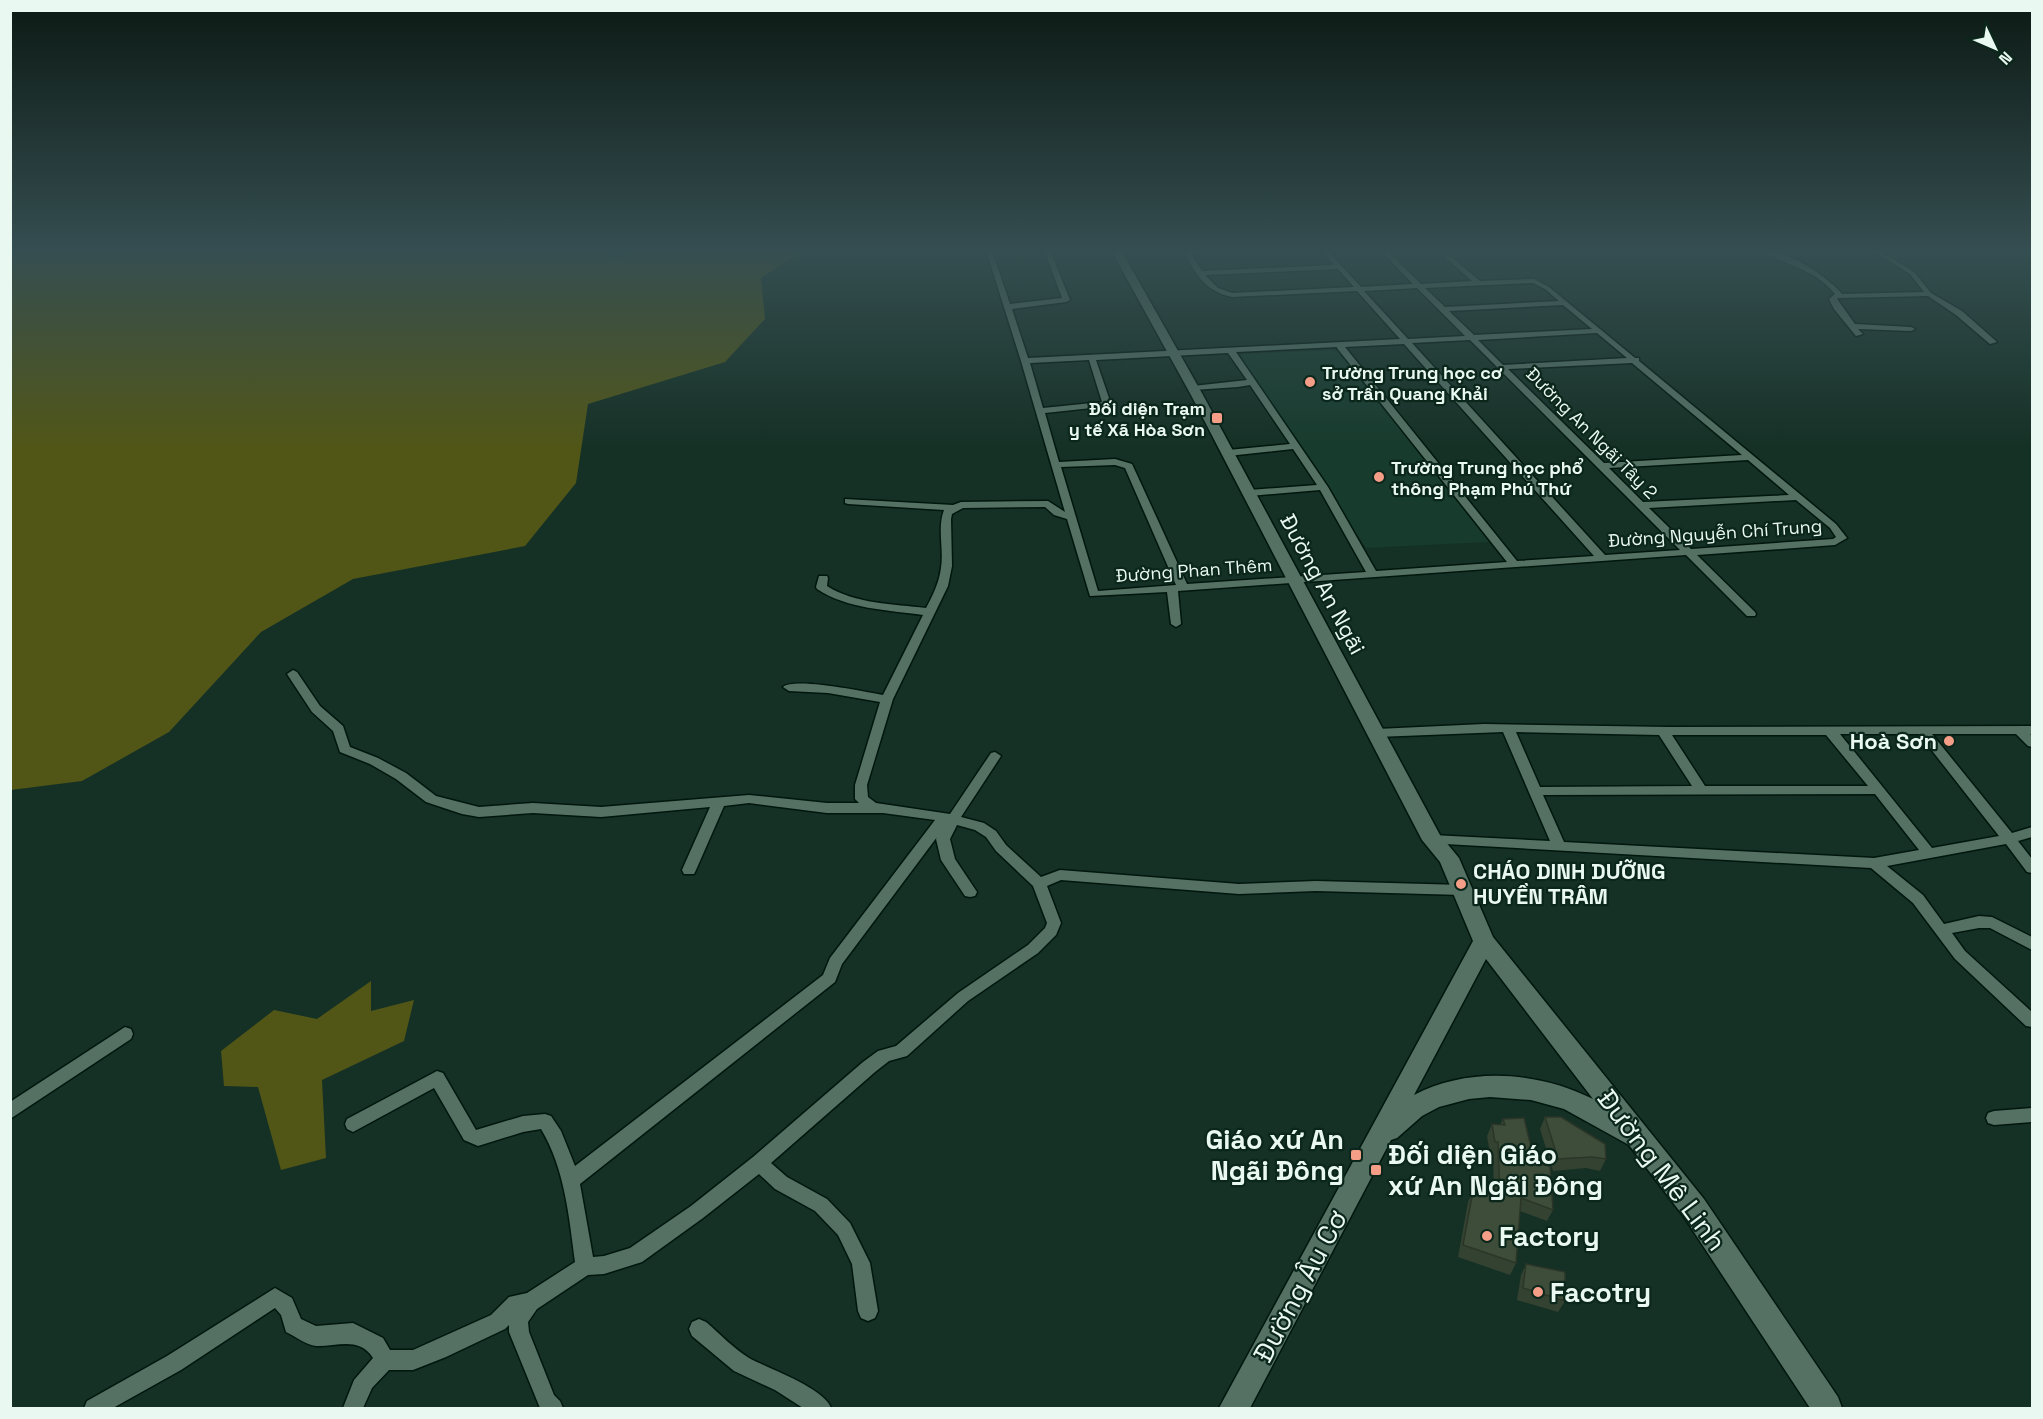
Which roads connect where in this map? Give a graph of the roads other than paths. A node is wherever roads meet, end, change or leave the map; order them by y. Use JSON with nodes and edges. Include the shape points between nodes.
{"nodes":[{"id":1,"x":1010,"y":316,"type":"edge"},
{"id":2,"x":1152,"y":316,"type":"edge"},
{"id":3,"x":1384,"y":316,"type":"edge"},
{"id":4,"x":1451,"y":316,"type":"edge"},
{"id":5,"x":1583,"y":316,"type":"edge"},
{"id":6,"x":1845,"y":316,"type":"edge"},
{"id":7,"x":1963,"y":316,"type":"edge"},
{"id":8,"x":1853,"y":326,"type":"junction"},
{"id":9,"x":1911,"y":329,"type":"dead end"},
{"id":10,"x":1601,"y":331,"type":"junction"},
{"id":11,"x":1859,"y":334,"type":"dead end"},
{"id":12,"x":1473,"y":338,"type":"junction"},
{"id":13,"x":1407,"y":342,"type":"junction"},
{"id":14,"x":1994,"y":342,"type":"dead end"},
{"id":15,"x":1340,"y":346,"type":"junction"},
{"id":16,"x":1232,"y":351,"type":"junction"},
{"id":17,"x":1173,"y":354,"type":"junction"},
{"id":18,"x":1092,"y":358,"type":"junction"},
{"id":19,"x":1636,"y":360,"type":"junction"},
{"id":20,"x":1025,"y":361,"type":"junction"},
{"id":21,"x":1502,"y":367,"type":"junction"},
{"id":22,"x":1250,"y":382,"type":"junction"},
{"id":23,"x":1193,"y":388,"type":"junction"},
{"id":24,"x":1039,"y":411,"type":"junction"},
{"id":25,"x":1297,"y":446,"type":"junction"},
{"id":26,"x":1228,"y":453,"type":"junction"},
{"id":27,"x":1751,"y":457,"type":"junction"},
{"id":28,"x":1056,"y":465,"type":"junction"},
{"id":29,"x":1602,"y":466,"type":"junction"},
{"id":30,"x":1323,"y":488,"type":"junction"},
{"id":31,"x":1249,"y":493,"type":"junction"},
{"id":32,"x":1797,"y":497,"type":"junction"},
{"id":33,"x":848,"y":501,"type":"dead end"},
{"id":34,"x":1067,"y":502,"type":"junction"},
{"id":35,"x":1048,"y":504,"type":"junction"},
{"id":36,"x":1642,"y":505,"type":"junction"},
{"id":37,"x":953,"y":508,"type":"junction"},
{"id":38,"x":1071,"y":517,"type":"junction"},
{"id":39,"x":1689,"y":552,"type":"junction"},
{"id":40,"x":1601,"y":557,"type":"junction"},
{"id":41,"x":1514,"y":564,"type":"junction"},
{"id":42,"x":1372,"y":574,"type":"junction"},
{"id":43,"x":823,"y":578,"type":"dead end"},
{"id":44,"x":1295,"y":579,"type":"junction"},
{"id":45,"x":1177,"y":588,"type":"junction"},
{"id":46,"x":929,"y":612,"type":"junction"},
{"id":47,"x":1751,"y":614,"type":"dead end"},
{"id":48,"x":1176,"y":624,"type":"dead end"},
{"id":49,"x":294,"y":674,"type":"dead end"},
{"id":50,"x":789,"y":687,"type":"dead end"},
{"id":51,"x":887,"y":699,"type":"junction"},
{"id":52,"x":1508,"y":729,"type":"junction"},
{"id":53,"x":1922,"y":730,"type":"junction"},
{"id":54,"x":2026,"y":730,"type":"edge"},
{"id":55,"x":1663,"y":731,"type":"junction"},
{"id":56,"x":1830,"y":731,"type":"junction"},
{"id":57,"x":1377,"y":733,"type":"junction"},
{"id":58,"x":2032,"y":743,"type":"edge"},
{"id":59,"x":994,"y":756,"type":"dead end"},
{"id":60,"x":1701,"y":790,"type":"junction"},
{"id":61,"x":1878,"y":790,"type":"junction"},
{"id":62,"x":1535,"y":791,"type":"junction"},
{"id":63,"x":719,"y":802,"type":"junction"},
{"id":64,"x":872,"y":807,"type":"junction"},
{"id":65,"x":949,"y":818,"type":"junction"},
{"id":66,"x":2032,"y":832,"type":"edge"},
{"id":67,"x":2008,"y":839,"type":"junction"},
{"id":68,"x":1432,"y":840,"type":"junction"},
{"id":69,"x":1559,"y":846,"type":"junction"},
{"id":70,"x":1926,"y":855,"type":"junction"},
{"id":71,"x":1874,"y":863,"type":"junction"},
{"id":72,"x":2032,"y":868,"type":"edge"},
{"id":73,"x":689,"y":870,"type":"dead end"},
{"id":74,"x":1039,"y":883,"type":"junction"},
{"id":75,"x":1463,"y":890,"type":"junction"},
{"id":76,"x":970,"y":892,"type":"dead end"},
{"id":77,"x":1941,"y":930,"type":"junction"},
{"id":78,"x":1484,"y":941,"type":"junction"},
{"id":79,"x":2032,"y":944,"type":"edge"},
{"id":80,"x":2032,"y":1021,"type":"edge"},
{"id":81,"x":125,"y":1034,"type":"dead end"},
{"id":82,"x":10,"y":1112,"type":"edge"},
{"id":83,"x":2032,"y":1115,"type":"edge"},
{"id":84,"x":1994,"y":1118,"type":"dead end"},
{"id":85,"x":353,"y":1124,"type":"dead end"},
{"id":86,"x":1379,"y":1138,"type":"junction"},
{"id":87,"x":1644,"y":1142,"type":"junction"},
{"id":88,"x":759,"y":1163,"type":"junction"},
{"id":89,"x":570,"y":1181,"type":"junction"},
{"id":90,"x":585,"y":1266,"type":"junction"},
{"id":91,"x":530,"y":1302,"type":"junction"},
{"id":92,"x":868,"y":1311,"type":"dead end"},
{"id":93,"x":699,"y":1329,"type":"dead end"},
{"id":94,"x":385,"y":1360,"type":"junction"},
{"id":95,"x":94,"y":1408,"type":"edge"},
{"id":96,"x":353,"y":1408,"type":"edge"},
{"id":97,"x":553,"y":1408,"type":"edge"},
{"id":98,"x":820,"y":1408,"type":"edge"},
{"id":99,"x":1234,"y":1408,"type":"edge"},
{"id":100,"x":1827,"y":1408,"type":"edge"}],
"edges":[{"from":1,"to":20,"type":"street","name":"Đường Phan Thêm"},
{"from":2,"to":17,"type":"main road","name":"Đường An Ngãi"},
{"from":3,"to":13,"type":"street"},
{"from":4,"to":12,"type":"street","name":"Đường An Ngãi Tây 2"},
{"from":5,"to":10,"type":"street","name":"Đường Nguyễn Chí Trung"},
{"from":6,"to":8,"type":"street"},
{"from":7,"to":14,"type":"street"},
{"from":8,"to":9,"type":"street"},
{"from":8,"to":11,"type":"street"},
{"from":10,"to":12,"type":"street"},
{"from":10,"to":19,"type":"street","name":"Đường Nguyễn Chí Trung"},
{"from":12,"to":13,"type":"street"},
{"from":12,"to":21,"type":"street","name":"Đường An Ngãi Tây 2"},
{"from":13,"to":15,"type":"street"},
{"from":13,"to":40,"type":"street"},
{"from":15,"to":16,"type":"street"},
{"from":15,"to":41,"type":"street"},
{"from":16,"to":17,"type":"street"},
{"from":16,"to":22,"type":"street"},
{"from":17,"to":18,"type":"street"},
{"from":17,"to":23,"type":"main road","name":"Đường An Ngãi"},
{"from":18,"to":20,"type":"street"},
{"from":18,"to":24,"type":"street","via":[[1107,404]]},
{"from":19,"to":21,"type":"street"},
{"from":19,"to":27,"type":"street","name":"Đường Nguyễn Chí Trung"},
{"from":20,"to":24,"type":"street","name":"Đường Phan Thêm"},
{"from":21,"to":29,"type":"street","name":"Đường An Ngãi Tây 2"},
{"from":22,"to":23,"type":"street"},
{"from":22,"to":25,"type":"street"},
{"from":23,"to":26,"type":"main road","name":"Đường An Ngãi"},
{"from":24,"to":28,"type":"street","name":"Đường Phan Thêm"},
{"from":25,"to":26,"type":"street"},
{"from":25,"to":30,"type":"street"},
{"from":26,"to":31,"type":"main road","name":"Đường An Ngãi"},
{"from":27,"to":29,"type":"street"},
{"from":27,"to":32,"type":"street","name":"Đường Nguyễn Chí Trung"},
{"from":28,"to":34,"type":"street","name":"Đường Phan Thêm"},
{"from":28,"to":45,"type":"street","via":[[1114,462],[1129,466]]},
{"from":29,"to":36,"type":"street","name":"Đường An Ngãi Tây 2"},
{"from":30,"to":31,"type":"street"},
{"from":30,"to":42,"type":"street"},
{"from":31,"to":44,"type":"main road","name":"Đường An Ngãi"},
{"from":32,"to":36,"type":"street"},
{"from":32,"to":39,"type":"street","name":"Đường Nguyễn Chí Trung","via":[[1842,538],[1835,542]]},
{"from":33,"to":37,"type":"street"},
{"from":34,"to":35,"type":"street"},
{"from":34,"to":38,"type":"street","name":"Đường Phan Thêm"},
{"from":35,"to":37,"type":"street"},
{"from":35,"to":38,"type":"street"},
{"from":36,"to":39,"type":"street","name":"Đường An Ngãi Tây 2"},
{"from":37,"to":46,"type":"street","via":[[946,519],[947,566],[943,586]]},
{"from":38,"to":45,"type":"street","name":"Đường Phan Thêm","via":[[1094,594]]},
{"from":39,"to":40,"type":"street","name":"Đường Nguyễn Chí Trung"},
{"from":39,"to":47,"type":"street","name":"Đường An Ngãi Tây 2"},
{"from":40,"to":41,"type":"street","name":"Đường Nguyễn Chí Trung"},
{"from":41,"to":42,"type":"street","name":"Đường Nguyễn Chí Trung"},
{"from":42,"to":44,"type":"street","name":"Đường Nguyễn Chí Trung"},
{"from":43,"to":46,"type":"street","via":[[821,587],[825,591],[844,598]]},
{"from":44,"to":45,"type":"street","name":"Đường Phan Thêm"},
{"from":44,"to":57,"type":"main road","name":"Đường An Ngãi"},
{"from":45,"to":48,"type":"street"},
{"from":46,"to":51,"type":"street"},
{"from":49,"to":63,"type":"street","via":[[316,709],[339,729],[344,749],[401,776],[431,800],[479,812],[533,808],[601,812]]},
{"from":50,"to":51,"type":"street"},
{"from":51,"to":64,"type":"street","via":[[861,785],[862,799]]},
{"from":52,"to":55,"type":"street"},
{"from":52,"to":57,"type":"street"},
{"from":52,"to":62,"type":"street"},
{"from":53,"to":54,"type":"street"},
{"from":53,"to":56,"type":"street"},
{"from":53,"to":67,"type":"street"},
{"from":54,"to":58,"type":"street"},
{"from":55,"to":56,"type":"street"},
{"from":55,"to":60,"type":"street"},
{"from":56,"to":61,"type":"street"},
{"from":57,"to":68,"type":"main road","name":"Đường An Ngãi"},
{"from":59,"to":65,"type":"street"},
{"from":60,"to":61,"type":"street"},
{"from":60,"to":62,"type":"street"},
{"from":61,"to":70,"type":"street","via":[[1925,847]]},
{"from":62,"to":69,"type":"street"},
{"from":63,"to":64,"type":"street"},
{"from":63,"to":73,"type":"street"},
{"from":64,"to":65,"type":"street"},
{"from":65,"to":74,"type":"street","via":[[979,826],[991,834]]},
{"from":65,"to":76,"type":"street","via":[[943,839],[948,860]]},
{"from":65,"to":89,"type":"street","via":[[835,962],[830,978]]},
{"from":66,"to":67,"type":"street"},
{"from":67,"to":70,"type":"street"},
{"from":67,"to":72,"type":"street"},
{"from":68,"to":69,"type":"street"},
{"from":68,"to":75,"type":"main road","name":"Đường An Ngãi","via":[[1449,858]]},
{"from":69,"to":71,"type":"street"},
{"from":70,"to":71,"type":"street"},
{"from":71,"to":77,"type":"street","via":[[1918,899]]},
{"from":74,"to":75,"type":"street","via":[[1060,875],[1239,889],[1316,886]]},
{"from":74,"to":88,"type":"street","via":[[1054,923],[1044,939],[963,997],[901,1051],[884,1056],[869,1067]]},
{"from":75,"to":78,"type":"main road","name":"Đường An Ngãi"},
{"from":77,"to":79,"type":"street","via":[[1992,923]]},
{"from":77,"to":80,"type":"street","via":[[1960,955]]},
{"from":78,"to":86,"type":"main road","name":"Đường Âu Cơ"},
{"from":78,"to":87,"type":"main road","name":"Đường Mê Linh"},
{"from":81,"to":82,"type":"street"},
{"from":83,"to":84,"type":"street"},
{"from":85,"to":89,"type":"street","via":[[437,1078],[470,1135],[478,1138],[545,1121],[555,1134]]},
{"from":86,"to":87,"type":"main road","via":[[1412,1108],[1440,1095],[1507,1087],[1571,1101]]},
{"from":86,"to":99,"type":"main road","name":"Đường Âu Cơ"},
{"from":87,"to":100,"type":"main road","name":"Đường Mê Linh","via":[[1700,1217]]},
{"from":88,"to":90,"type":"street","via":[[635,1256]]},
{"from":88,"to":92,"type":"street","via":[[781,1183],[821,1205],[844,1229],[861,1263]]},
{"from":89,"to":90,"type":"street"},
{"from":90,"to":91,"type":"street"},
{"from":91,"to":94,"type":"street","via":[[516,1304],[498,1322],[439,1350],[413,1360]]},
{"from":91,"to":97,"type":"street","via":[[518,1320],[519,1332],[547,1402]]},
{"from":93,"to":98,"type":"street","via":[[741,1364],[782,1383]]},
{"from":94,"to":95,"type":"street","via":[[376,1345],[353,1333],[315,1336],[293,1325],[290,1310],[275,1297],[174,1363]]},
{"from":94,"to":96,"type":"street","via":[[356,1394]]}]}
